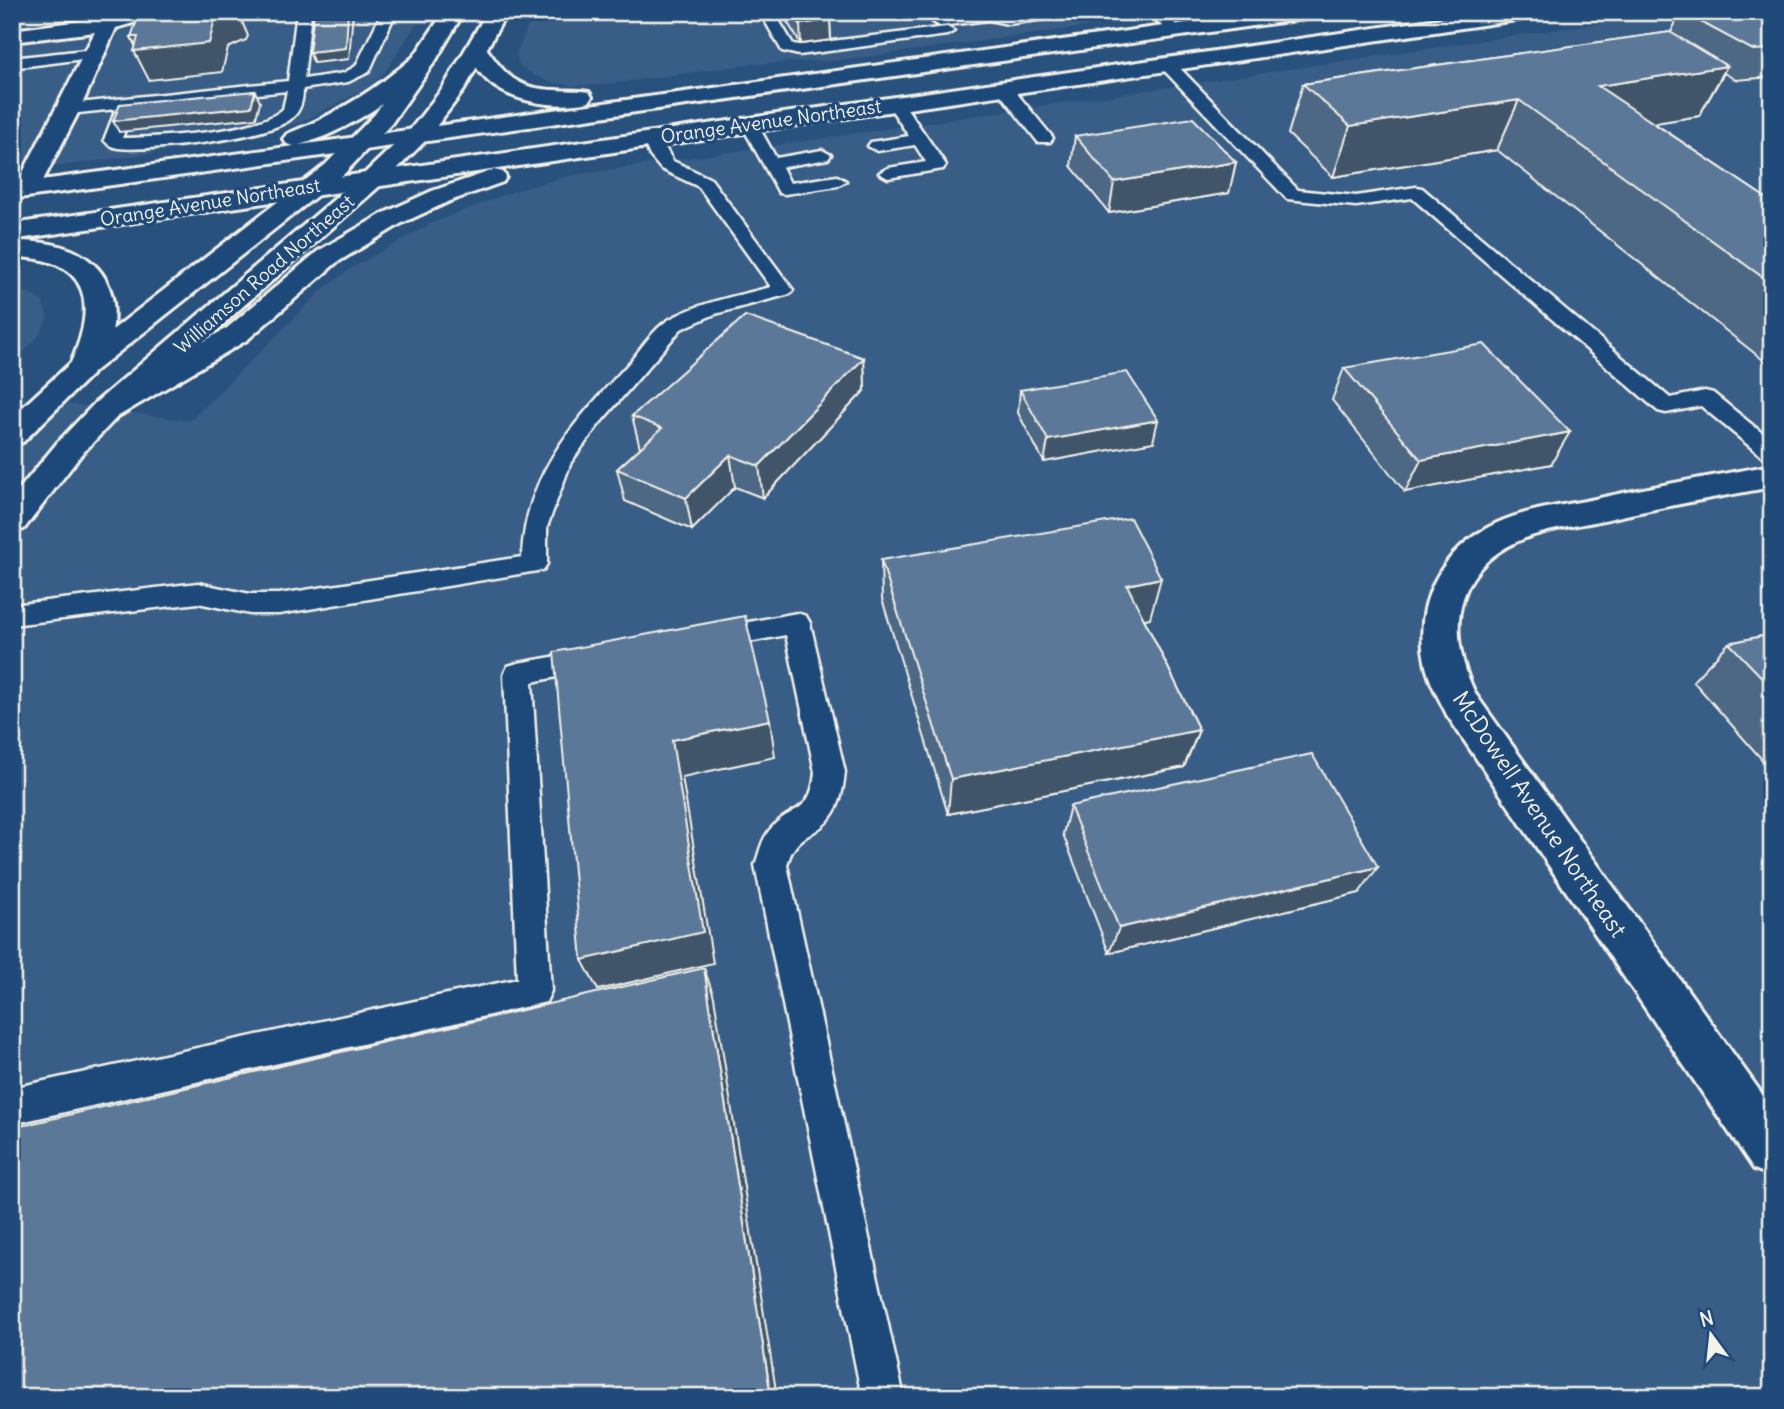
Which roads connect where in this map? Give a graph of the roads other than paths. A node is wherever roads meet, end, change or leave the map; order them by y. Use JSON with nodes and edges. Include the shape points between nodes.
{"nodes":[{"id":1,"x":150,"y":12,"type":"edge"},
{"id":2,"x":304,"y":12,"type":"edge"},
{"id":3,"x":389,"y":12,"type":"edge"},
{"id":4,"x":454,"y":12,"type":"edge"},
{"id":5,"x":497,"y":12,"type":"edge"},
{"id":6,"x":767,"y":12,"type":"edge"},
{"id":7,"x":1067,"y":12,"type":"edge"},
{"id":8,"x":1154,"y":12,"type":"edge"},
{"id":9,"x":1311,"y":12,"type":"edge"},
{"id":10,"x":1530,"y":12,"type":"edge"},
{"id":11,"x":987,"y":14,"type":"edge"},
{"id":12,"x":107,"y":18,"type":"edge"},
{"id":13,"x":940,"y":22,"type":"edge"},
{"id":14,"x":1176,"y":31,"type":"junction"},
{"id":15,"x":12,"y":36,"type":"edge"},
{"id":16,"x":477,"y":49,"type":"junction"},
{"id":17,"x":94,"y":54,"type":"junction"},
{"id":18,"x":426,"y":58,"type":"junction"},
{"id":19,"x":970,"y":60,"type":"junction"},
{"id":20,"x":12,"y":62,"type":"edge"},
{"id":21,"x":1167,"y":64,"type":"junction"},
{"id":22,"x":858,"y":75,"type":"junction"},
{"id":23,"x":295,"y":85,"type":"junction"},
{"id":24,"x":1004,"y":88,"type":"junction"},
{"id":25,"x":127,"y":103,"type":"junction"},
{"id":26,"x":895,"y":103,"type":"junction"},
{"id":27,"x":69,"y":109,"type":"junction"},
{"id":28,"x":749,"y":124,"type":"junction"},
{"id":29,"x":418,"y":135,"type":"junction"},
{"id":30,"x":651,"y":138,"type":"junction"},
{"id":31,"x":1044,"y":138,"type":"dead end"},
{"id":32,"x":919,"y":139,"type":"junction"},
{"id":33,"x":361,"y":143,"type":"junction"},
{"id":34,"x":600,"y":145,"type":"junction"},
{"id":35,"x":877,"y":146,"type":"dead end"},
{"id":36,"x":822,"y":155,"type":"dead end"},
{"id":37,"x":771,"y":163,"type":"junction"},
{"id":38,"x":195,"y":167,"type":"junction"},
{"id":39,"x":383,"y":170,"type":"junction"},
{"id":40,"x":888,"y":173,"type":"dead end"},
{"id":41,"x":323,"y":178,"type":"junction"},
{"id":42,"x":837,"y":181,"type":"dead end"},
{"id":43,"x":19,"y":191,"type":"edge"},
{"id":44,"x":12,"y":218,"type":"edge"},
{"id":45,"x":12,"y":232,"type":"edge"},
{"id":46,"x":12,"y":249,"type":"edge"},
{"id":47,"x":85,"y":365,"type":"junction"},
{"id":48,"x":106,"y":410,"type":"junction"},
{"id":49,"x":12,"y":435,"type":"edge"},
{"id":50,"x":1772,"y":453,"type":"edge"},
{"id":51,"x":1772,"y":476,"type":"edge"},
{"id":52,"x":12,"y":521,"type":"edge"},
{"id":53,"x":12,"y":615,"type":"edge"},
{"id":54,"x":677,"y":645,"type":"edge"},
{"id":55,"x":624,"y":655,"type":"edge"},
{"id":56,"x":12,"y":1106,"type":"edge"},
{"id":57,"x":1772,"y":1151,"type":"edge"},
{"id":58,"x":883,"y":1397,"type":"edge"}],
"edges":[{"from":1,"to":12,"type":"main road"},
{"from":2,"to":23,"type":"lane"},
{"from":3,"to":23,"type":"lane","via":[[363,69],[348,77]]},
{"from":4,"to":18,"type":"main road","name":"Williamson Road Northeast"},
{"from":5,"to":16,"type":"main road","name":"Williamson Road Northeast"},
{"from":6,"to":13,"type":"lane","via":[[787,48],[799,50]]},
{"from":7,"to":11,"type":"lane","via":[[1008,20]]},
{"from":8,"to":14,"type":"lane"},
{"from":9,"to":14,"type":"main road","name":"Orange Avenue Northeast"},
{"from":10,"to":21,"type":"main road","name":"Orange Avenue Northeast"},
{"from":11,"to":13,"type":"lane"},
{"from":12,"to":15,"type":"main road"},
{"from":12,"to":17,"type":"main road"},
{"from":13,"to":19,"type":"lane"},
{"from":14,"to":19,"type":"main road","name":"Orange Avenue Northeast"},
{"from":16,"to":22,"type":"main road","via":[[495,79],[525,92],[559,97],[748,76]]},
{"from":16,"to":29,"type":"main road","name":"Williamson Road Northeast"},
{"from":17,"to":20,"type":"lane"},
{"from":17,"to":27,"type":"main road"},
{"from":18,"to":33,"type":"main road","name":"Williamson Road Northeast"},
{"from":18,"to":38,"type":"main road","via":[[392,88],[330,125]]},
{"from":19,"to":22,"type":"main road","name":"Orange Avenue Northeast"},
{"from":21,"to":24,"type":"main road","name":"Orange Avenue Northeast"},
{"from":21,"to":50,"type":"lane","via":[[1293,195],[1356,201],[1416,192],[1666,406],[1705,398]]},
{"from":22,"to":29,"type":"main road","name":"Orange Avenue Northeast"},
{"from":23,"to":25,"type":"lane"},
{"from":23,"to":25,"type":"lane","via":[[294,105],[272,123],[118,143],[113,140]]},
{"from":24,"to":26,"type":"main road","name":"Orange Avenue Northeast"},
{"from":24,"to":31,"type":"lane"},
{"from":25,"to":27,"type":"lane"},
{"from":26,"to":28,"type":"main road","name":"Orange Avenue Northeast"},
{"from":26,"to":32,"type":"lane"},
{"from":27,"to":43,"type":"main road"},
{"from":28,"to":30,"type":"main road","name":"Orange Avenue Northeast"},
{"from":28,"to":37,"type":"lane"},
{"from":29,"to":33,"type":"main road","name":"Orange Avenue Northeast"},
{"from":29,"to":39,"type":"main road","name":"Williamson Road Northeast"},
{"from":30,"to":34,"type":"main road","name":"Orange Avenue Northeast"},
{"from":30,"to":53,"type":"lane","via":[[667,165],[705,183],[783,290],[708,310],[674,325],[560,460],[535,527],[534,564],[279,604],[250,604],[198,593]]},
{"from":32,"to":35,"type":"lane"},
{"from":32,"to":40,"type":"lane","via":[[937,165]]},
{"from":33,"to":38,"type":"main road","name":"Orange Avenue Northeast"},
{"from":33,"to":41,"type":"main road","name":"Williamson Road Northeast"},
{"from":34,"to":39,"type":"main road","name":"Orange Avenue Northeast"},
{"from":34,"to":48,"type":"main road","via":[[440,196],[394,218],[327,257],[237,334]]},
{"from":36,"to":37,"type":"lane"},
{"from":37,"to":42,"type":"lane","via":[[785,189]]},
{"from":38,"to":43,"type":"main road","name":"Orange Avenue Northeast"},
{"from":39,"to":41,"type":"main road","name":"Orange Avenue Northeast"},
{"from":39,"to":48,"type":"main road","name":"Williamson Road Northeast"},
{"from":41,"to":44,"type":"main road"},
{"from":41,"to":45,"type":"main road","name":"Orange Avenue Northeast"},
{"from":41,"to":47,"type":"main road","name":"Williamson Road Northeast"},
{"from":46,"to":47,"type":"main road","via":[[54,253],[81,264],[93,281],[99,299],[98,334]]},
{"from":47,"to":49,"type":"main road","name":"Williamson Road Northeast"},
{"from":48,"to":52,"type":"main road","name":"Williamson Road Northeast"},
{"from":51,"to":57,"type":"main road","name":"McDowell Avenue Northeast","via":[[1512,530],[1485,544],[1459,567],[1444,596],[1438,631],[1443,663],[1461,705]]},
{"from":54,"to":58,"type":"lane","via":[[797,623],[830,772],[828,794],[818,811],[778,842],[771,865]]},
{"from":55,"to":56,"type":"lane","via":[[518,674],[534,991]]}]}
